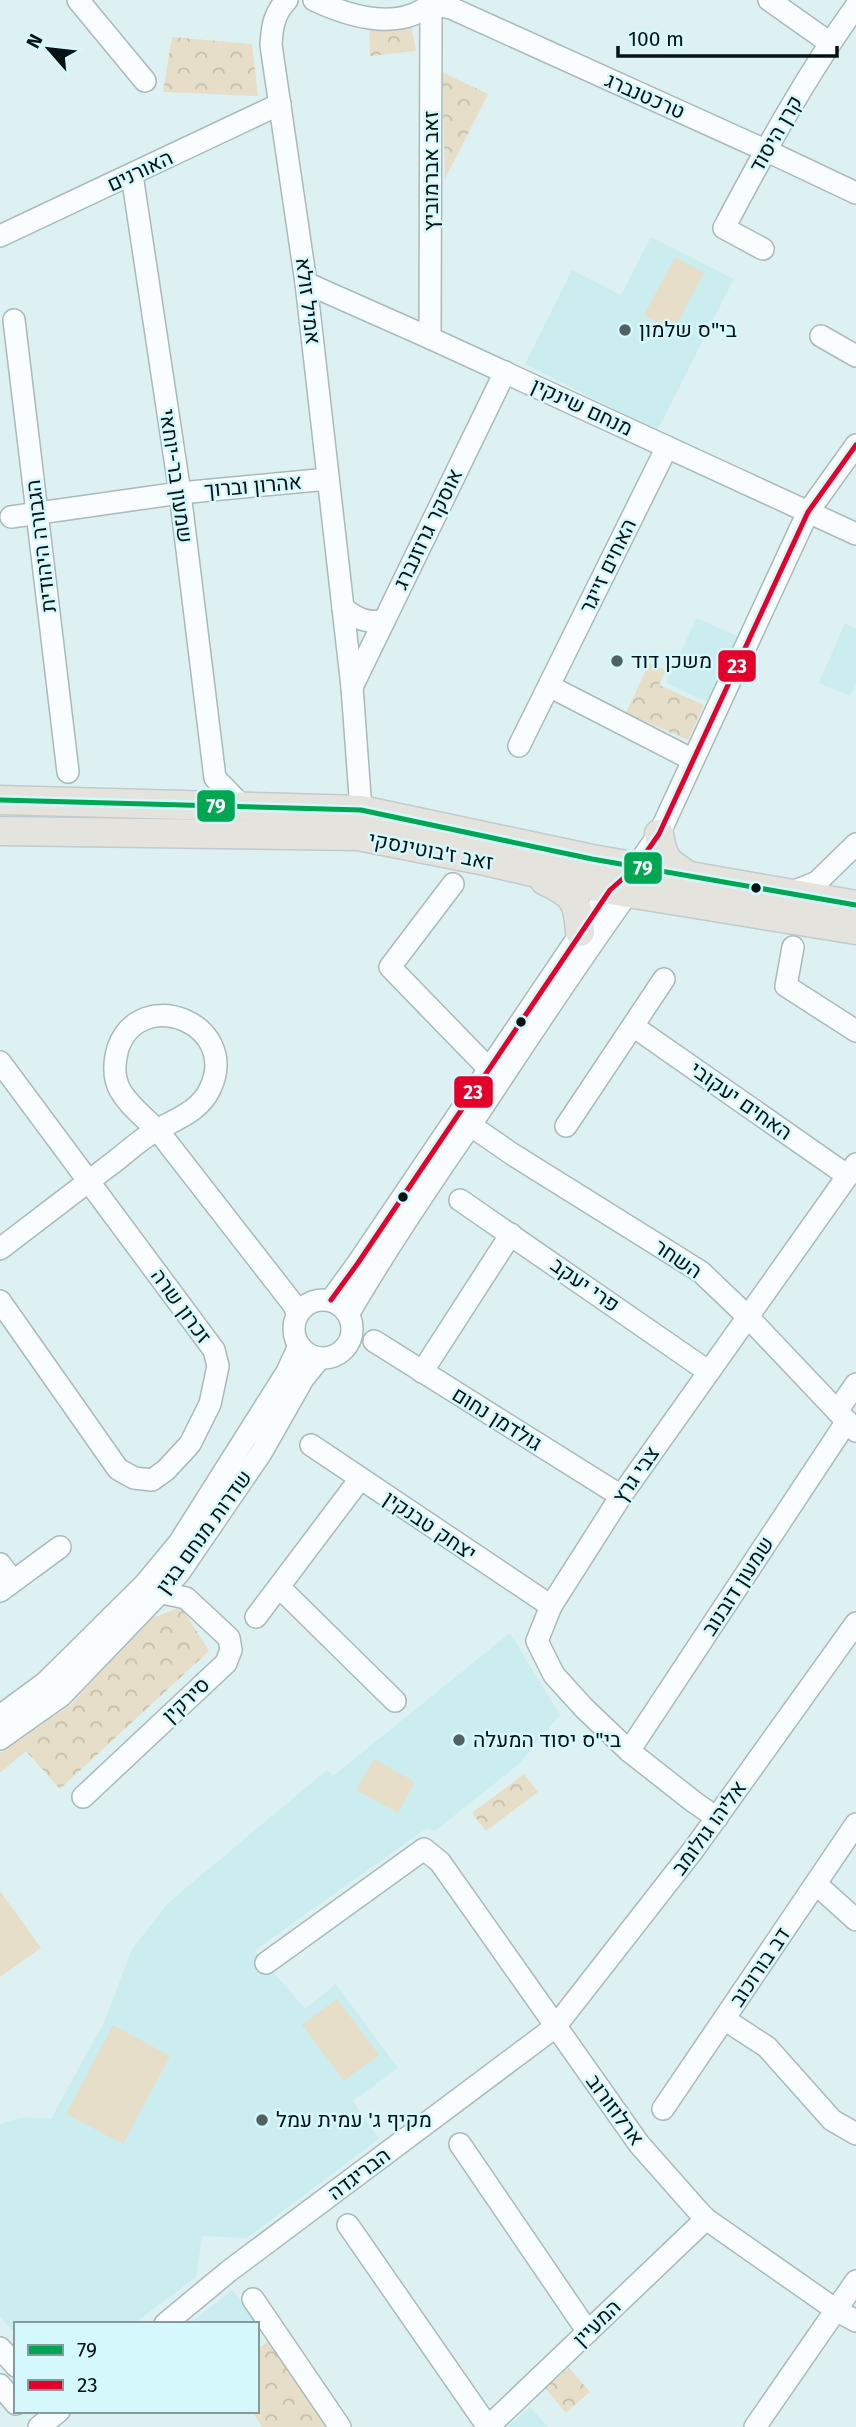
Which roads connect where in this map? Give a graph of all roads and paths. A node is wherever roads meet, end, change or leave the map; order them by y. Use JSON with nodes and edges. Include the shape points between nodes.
{"nodes":[{"id":1,"x":78,"y":0,"type":"edge"},
{"id":2,"x":287,"y":0,"type":"edge"},
{"id":3,"x":314,"y":0,"type":"edge"},
{"id":4,"x":769,"y":0,"type":"edge"},
{"id":5,"x":433,"y":2,"type":"edge"},
{"id":6,"x":856,"y":6,"type":"edge"},
{"id":7,"x":830,"y":43,"type":"junction"},
{"id":8,"x":145,"y":80,"type":"dead end"},
{"id":9,"x":280,"y":104,"type":"junction"},
{"id":10,"x":765,"y":150,"type":"junction"},
{"id":11,"x":132,"y":175,"type":"junction"},
{"id":12,"x":856,"y":194,"type":"edge"},
{"id":13,"x":0,"y":236,"type":"edge"},
{"id":14,"x":763,"y":249,"type":"dead end"},
{"id":15,"x":306,"y":284,"type":"junction"},
{"id":16,"x":14,"y":320,"type":"dead end"},
{"id":17,"x":821,"y":336,"type":"dead end"},
{"id":18,"x":430,"y":338,"type":"junction"},
{"id":19,"x":856,"y":356,"type":"edge"},
{"id":20,"x":505,"y":372,"type":"junction"},
{"id":21,"x":856,"y":445,"type":"edge"},
{"id":22,"x":667,"y":447,"type":"junction"},
{"id":23,"x":328,"y":479,"type":"junction"},
{"id":24,"x":180,"y":493,"type":"junction"},
{"id":25,"x":808,"y":512,"type":"junction"},
{"id":26,"x":37,"y":513,"type":"junction"},
{"id":27,"x":11,"y":517,"type":"dead end"},
{"id":28,"x":856,"y":534,"type":"edge"},
{"id":29,"x":343,"y":608,"type":"junction"},
{"id":30,"x":384,"y":621,"type":"junction"},
{"id":31,"x":549,"y":686,"type":"junction"},
{"id":32,"x":352,"y":687,"type":"junction"},
{"id":33,"x":519,"y":746,"type":"dead end"},
{"id":34,"x":693,"y":760,"type":"junction"},
{"id":35,"x":68,"y":772,"type":"dead end"},
{"id":36,"x":215,"y":778,"type":"junction"},
{"id":37,"x":0,"y":800,"type":"edge"},
{"id":38,"x":190,"y":805,"type":"junction"},
{"id":39,"x":243,"y":807,"type":"junction"},
{"id":40,"x":361,"y":810,"type":"junction"},
{"id":41,"x":0,"y":831,"type":"edge"},
{"id":42,"x":659,"y":834,"type":"junction"},
{"id":43,"x":856,"y":844,"type":"edge"},
{"id":44,"x":838,"y":864,"type":"junction"},
{"id":45,"x":523,"y":871,"type":"junction"},
{"id":46,"x":689,"y":876,"type":"junction"},
{"id":47,"x":625,"y":883,"type":"junction"},
{"id":48,"x":453,"y":884,"type":"dead end"},
{"id":49,"x":790,"y":893,"type":"junction"},
{"id":50,"x":827,"y":900,"type":"junction"},
{"id":51,"x":856,"y":905,"type":"edge"},
{"id":52,"x":847,"y":928,"type":"edge"},
{"id":53,"x":580,"y":932,"type":"junction"},
{"id":54,"x":793,"y":947,"type":"dead end"},
{"id":55,"x":664,"y":979,"type":"dead end"},
{"id":56,"x":633,"y":1026,"type":"junction"},
{"id":57,"x":856,"y":1031,"type":"edge"},
{"id":58,"x":0,"y":1062,"type":"edge"},
{"id":59,"x":489,"y":1069,"type":"junction"},
{"id":60,"x":470,"y":1125,"type":"junction"},
{"id":61,"x":566,"y":1126,"type":"dead end"},
{"id":62,"x":164,"y":1127,"type":"junction"},
{"id":63,"x":852,"y":1170,"type":"edge"},
{"id":64,"x":89,"y":1181,"type":"junction"},
{"id":65,"x":460,"y":1200,"type":"dead end"},
{"id":66,"x":511,"y":1234,"type":"junction"},
{"id":67,"x":0,"y":1249,"type":"edge"},
{"id":68,"x":331,"y":1300,"type":"junction"},
{"id":69,"x":0,"y":1301,"type":"edge"},
{"id":70,"x":303,"y":1309,"type":"junction"},
{"id":71,"x":349,"y":1313,"type":"junction"},
{"id":72,"x":747,"y":1317,"type":"junction"},
{"id":73,"x":374,"y":1341,"type":"dead end"},
{"id":74,"x":299,"y":1346,"type":"junction"},
{"id":75,"x":320,"y":1358,"type":"junction"},
{"id":76,"x":422,"y":1372,"type":"junction"},
{"id":77,"x":709,"y":1372,"type":"junction"},
{"id":78,"x":856,"y":1384,"type":"edge"},
{"id":79,"x":846,"y":1421,"type":"edge"},
{"id":80,"x":311,"y":1445,"type":"dead end"},
{"id":81,"x":368,"y":1485,"type":"junction"},
{"id":82,"x":621,"y":1496,"type":"junction"},
{"id":83,"x":60,"y":1547,"type":"dead end"},
{"id":84,"x":0,"y":1564,"type":"edge"},
{"id":85,"x":179,"y":1573,"type":"junction"},
{"id":86,"x":6,"y":1586,"type":"edge"},
{"id":87,"x":279,"y":1587,"type":"junction"},
{"id":88,"x":162,"y":1594,"type":"junction"},
{"id":89,"x":186,"y":1598,"type":"junction"},
{"id":90,"x":551,"y":1606,"type":"junction"},
{"id":91,"x":256,"y":1617,"type":"dead end"},
{"id":92,"x":856,"y":1623,"type":"edge"},
{"id":93,"x":395,"y":1701,"type":"dead end"},
{"id":94,"x":0,"y":1716,"type":"edge"},
{"id":95,"x":0,"y":1739,"type":"edge"},
{"id":96,"x":629,"y":1751,"type":"junction"},
{"id":97,"x":83,"y":1797,"type":"dead end"},
{"id":98,"x":694,"y":1802,"type":"junction"},
{"id":99,"x":717,"y":1818,"type":"junction"},
{"id":100,"x":856,"y":1824,"type":"edge"},
{"id":101,"x":694,"y":1849,"type":"junction"},
{"id":102,"x":816,"y":1884,"type":"junction"},
{"id":103,"x":856,"y":1920,"type":"edge"},
{"id":104,"x":266,"y":1963,"type":"dead end"},
{"id":105,"x":724,"y":2019,"type":"junction"},
{"id":106,"x":555,"y":2027,"type":"junction"},
{"id":107,"x":663,"y":2109,"type":"dead end"},
{"id":108,"x":856,"y":2134,"type":"edge"},
{"id":109,"x":460,"y":2144,"type":"dead end"},
{"id":110,"x":706,"y":2220,"type":"junction"},
{"id":111,"x":348,"y":2225,"type":"dead end"},
{"id":112,"x":856,"y":2281,"type":"edge"},
{"id":113,"x":253,"y":2299,"type":"dead end"},
{"id":114,"x":836,"y":2310,"type":"junction"},
{"id":115,"x":856,"y":2321,"type":"edge"},
{"id":116,"x":167,"y":2322,"type":"edge"},
{"id":117,"x":588,"y":2332,"type":"junction"},
{"id":118,"x":0,"y":2348,"type":"edge"},
{"id":119,"x":14,"y":2365,"type":"edge"},
{"id":120,"x":0,"y":2385,"type":"edge"},
{"id":121,"x":14,"y":2402,"type":"edge"},
{"id":122,"x":28,"y":2413,"type":"edge"},
{"id":123,"x":51,"y":2420,"type":"edge"},
{"id":124,"x":764,"y":2424,"type":"edge"},
{"id":125,"x":340,"y":2427,"type":"edge"},
{"id":126,"x":488,"y":2427,"type":"edge"}],
"edges":[{"from":1,"to":8,"type":"street"},
{"from":2,"to":9,"type":"street","name":"אמיל זולא","via":[[273,22],[271,45]]},
{"from":3,"to":5,"type":"street","via":[[352,16],[380,19],[408,16]]},
{"from":4,"to":7,"type":"street"},
{"from":5,"to":10,"type":"street","name":"טרכטנברג"},
{"from":5,"to":18,"type":"street","name":"זאב אברמוביץ"},
{"from":6,"to":7,"type":"street","name":"קרן היסוד"},
{"from":7,"to":10,"type":"street","name":"קרן היסוד"},
{"from":9,"to":11,"type":"street","name":"האורנים"},
{"from":9,"to":15,"type":"street","name":"אמיל זולא"},
{"from":10,"to":12,"type":"street","name":"טרכטנברג"},
{"from":10,"to":14,"type":"street","name":"קרן היסוד","via":[[724,228]]},
{"from":11,"to":13,"type":"street","name":"האורנים"},
{"from":11,"to":24,"type":"street","name":"שמעון בר-יוחאי"},
{"from":15,"to":18,"type":"street","name":"מנחם שינקין"},
{"from":15,"to":23,"type":"street","name":"אמיל זולא"},
{"from":16,"to":26,"type":"street","name":"הגבורה היהודית"},
{"from":17,"to":19,"type":"street"},
{"from":18,"to":20,"type":"street","name":"מנחם שינקין"},
{"from":20,"to":22,"type":"street","name":"מנחם שינקין"},
{"from":20,"to":30,"type":"street","name":"אוסקר גרוזנברג"},
{"from":21,"to":25,"type":"street"},
{"from":22,"to":25,"type":"street","name":"מנחם שינקין"},
{"from":22,"to":31,"type":"street","name":"האחים זייגר"},
{"from":23,"to":24,"type":"street","name":"אהרון וברוך"},
{"from":23,"to":29,"type":"street","name":"אמיל זולא"},
{"from":24,"to":26,"type":"street","name":"אהרון וברוך"},
{"from":24,"to":36,"type":"street","name":"שמעון בר-יוחאי"},
{"from":25,"to":28,"type":"street","name":"מנחם שינקין"},
{"from":25,"to":34,"type":"street"},
{"from":26,"to":27,"type":"street","name":"אהרון וברוך"},
{"from":26,"to":35,"type":"street","name":"הגבורה היהודית"},
{"from":29,"to":30,"type":"street","via":[[355,618]]},
{"from":29,"to":32,"type":"street","name":"אמיל זולא"},
{"from":30,"to":32,"type":"street","name":"אוסקר גרוזנברג"},
{"from":31,"to":33,"type":"street","name":"האחים זייגר"},
{"from":31,"to":34,"type":"street"},
{"from":32,"to":40,"type":"street","name":"אמיל זולא"},
{"from":34,"to":42,"type":"street"},
{"from":36,"to":38,"type":"street"},
{"from":36,"to":39,"type":"street"},
{"from":37,"to":38,"type":"main road","name":"זאב ז'בוטינסקי"},
{"from":38,"to":39,"type":"main road","name":"זאב ז'בוטינסקי"},
{"from":39,"to":40,"type":"main road","name":"זאב ז'בוטינסקי"},
{"from":40,"to":47,"type":"main road","name":"זאב ז'בוטינסקי"},
{"from":41,"to":45,"type":"main road","name":"זאב ז'בוטינסקי","via":[[358,836]]},
{"from":42,"to":46,"type":"main road","via":[[668,863]]},
{"from":42,"to":47,"type":"street"},
{"from":43,"to":44,"type":"street"},
{"from":44,"to":49,"type":"street","via":[[817,882]]},
{"from":44,"to":50,"type":"street"},
{"from":45,"to":47,"type":"main road","name":"זאב ז'בוטינסקי"},
{"from":45,"to":53,"type":"main road","via":[[566,892],[579,908]]},
{"from":46,"to":47,"type":"main road","name":"זאב ז'בוטינסקי"},
{"from":46,"to":49,"type":"main road","name":"זאב ז'בוטינסקי"},
{"from":47,"to":52,"type":"main road","name":"זאב ז'בוטינסקי"},
{"from":47,"to":53,"type":"street"},
{"from":47,"to":60,"type":"street"},
{"from":48,"to":59,"type":"street","via":[[390,967]]},
{"from":49,"to":50,"type":"main road","name":"זאב ז'בוטינסקי"},
{"from":50,"to":51,"type":"main road","name":"זאב ז'בוטינסקי"},
{"from":50,"to":52,"type":"street","via":[[829,917]]},
{"from":53,"to":59,"type":"street"},
{"from":54,"to":57,"type":"street","via":[[786,986]]},
{"from":55,"to":56,"type":"street"},
{"from":56,"to":61,"type":"street"},
{"from":56,"to":63,"type":"street","name":"האחים יעקובי"},
{"from":58,"to":64,"type":"street"},
{"from":59,"to":68,"type":"street"},
{"from":60,"to":71,"type":"street"},
{"from":60,"to":72,"type":"street","name":"השחר","via":[[701,1272]]},
{"from":62,"to":62,"type":"street","via":[[209,1092],[216,1062],[204,1033],[188,1020],[161,1015],[131,1028],[115,1057],[115,1073],[120,1089]]},
{"from":62,"to":64,"type":"street"},
{"from":62,"to":70,"type":"street","via":[[300,1296]]},
{"from":63,"to":72,"type":"street","name":"צבי גרץ"},
{"from":64,"to":67,"type":"street"},
{"from":64,"to":69,"type":"street","name":"זכרון שרה","via":[[214,1350],[218,1366],[210,1404],[190,1444],[152,1480],[134,1478],[118,1469]]},
{"from":65,"to":66,"type":"street","name":"פרי יעקב"},
{"from":66,"to":76,"type":"street"},
{"from":66,"to":77,"type":"street","name":"פרי יעקב"},
{"from":68,"to":70,"type":"street"},
{"from":68,"to":71,"type":"street"},
{"from":70,"to":74,"type":"street","via":[[294,1330]]},
{"from":71,"to":75,"type":"street","via":[[353,1326],[349,1343],[337,1355]]},
{"from":72,"to":77,"type":"street","name":"צבי גרץ"},
{"from":72,"to":79,"type":"street","name":"השחר"},
{"from":73,"to":76,"type":"street","name":"גולדמן נחום"},
{"from":74,"to":75,"type":"street"},
{"from":74,"to":94,"type":"street","name":"שדרות מנחם בגין","via":[[178,1543],[141,1588],[46,1683]]},
{"from":75,"to":85,"type":"street","name":"שדרות מנחם בגין"},
{"from":76,"to":82,"type":"street","name":"גולדמן נחום"},
{"from":77,"to":82,"type":"street","name":"צבי גרץ"},
{"from":78,"to":79,"type":"street","name":"שמעון דובנוב"},
{"from":79,"to":96,"type":"street","name":"שמעון דובנוב"},
{"from":80,"to":81,"type":"street","name":"יצחק טבנקין"},
{"from":81,"to":87,"type":"street","via":[[346,1497]]},
{"from":81,"to":90,"type":"street","name":"יצחק טבנקין"},
{"from":82,"to":90,"type":"street","name":"צבי גרץ"},
{"from":83,"to":86,"type":"street"},
{"from":84,"to":86,"type":"street"},
{"from":85,"to":88,"type":"street","name":"שדרות מנחם בגין"},
{"from":85,"to":89,"type":"street"},
{"from":87,"to":91,"type":"street"},
{"from":87,"to":93,"type":"street"},
{"from":88,"to":89,"type":"street"},
{"from":88,"to":95,"type":"street","name":"שדרות מנחם בגין","via":[[61,1696]]},
{"from":89,"to":97,"type":"street","name":"סירקין","via":[[229,1638],[226,1663]]},
{"from":90,"to":96,"type":"street","name":"צבי גרץ","via":[[537,1641],[554,1675]]},
{"from":92,"to":99,"type":"street","name":"אליהו גולומב"},
{"from":96,"to":98,"type":"street"},
{"from":98,"to":99,"type":"street"},
{"from":98,"to":101,"type":"street"},
{"from":99,"to":101,"type":"street","name":"אליהו גולומב"},
{"from":100,"to":102,"type":"street","name":"דב בורוכוב"},
{"from":101,"to":106,"type":"street","name":"אליהו גולומב"},
{"from":102,"to":103,"type":"street"},
{"from":102,"to":105,"type":"street","name":"דב בורוכוב"},
{"from":104,"to":106,"type":"street","name":"ארלוזורוב","via":[[432,1856]]},
{"from":105,"to":107,"type":"street","name":"דב בורוכוב"},
{"from":105,"to":108,"type":"street","via":[[767,2047],[832,2120]]},
{"from":106,"to":110,"type":"street","name":"ארלוזורוב","via":[[639,2144]]},
{"from":106,"to":116,"type":"street","name":"הבריגדה"},
{"from":109,"to":117,"type":"street"},
{"from":110,"to":114,"type":"street","name":"ארלוזורוב"},
{"from":110,"to":117,"type":"street","name":"המעיין"},
{"from":111,"to":126,"type":"street"},
{"from":112,"to":114,"type":"street"},
{"from":113,"to":125,"type":"street"},
{"from":114,"to":115,"type":"street","name":"ארלוזורוב"},
{"from":114,"to":124,"type":"street"},
{"from":117,"to":126,"type":"street","name":"המעיין"},
{"from":118,"to":119,"type":"street"},
{"from":120,"to":121,"type":"street"},
{"from":122,"to":123,"type":"street"}]}
